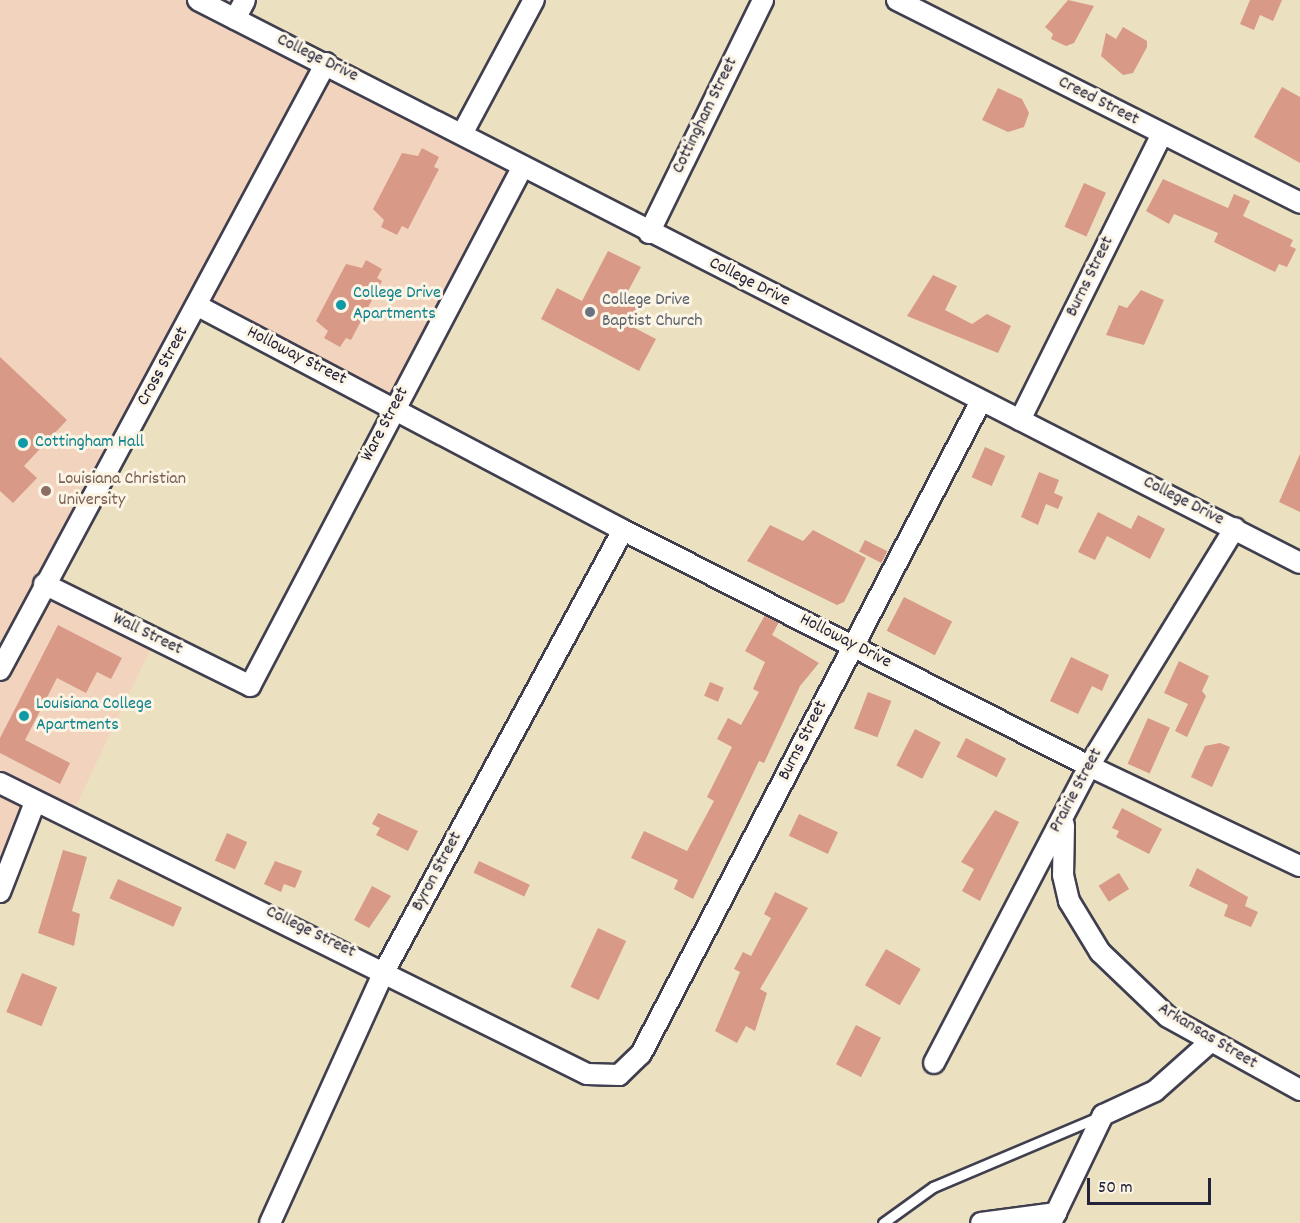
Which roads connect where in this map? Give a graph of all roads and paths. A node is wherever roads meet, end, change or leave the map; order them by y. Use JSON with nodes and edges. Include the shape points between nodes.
{"nodes":[{"id":1,"x":198,"y":0,"type":"edge"},
{"id":2,"x":245,"y":0,"type":"edge"},
{"id":3,"x":534,"y":0,"type":"edge"},
{"id":4,"x":763,"y":0,"type":"edge"},
{"id":5,"x":897,"y":0,"type":"edge"},
{"id":6,"x":235,"y":19,"type":"junction"},
{"id":7,"x":326,"y":63,"type":"junction"},
{"id":8,"x":462,"y":134,"type":"junction"},
{"id":9,"x":1162,"y":135,"type":"junction"},
{"id":10,"x":523,"y":166,"type":"junction"},
{"id":11,"x":1300,"y":203,"type":"edge"},
{"id":12,"x":649,"y":233,"type":"junction"},
{"id":13,"x":198,"y":306,"type":"junction"},
{"id":14,"x":981,"y":401,"type":"junction"},
{"id":15,"x":395,"y":408,"type":"junction"},
{"id":16,"x":1020,"y":420,"type":"junction"},
{"id":17,"x":1235,"y":528,"type":"junction"},
{"id":18,"x":623,"y":530,"type":"junction"},
{"id":19,"x":1300,"y":563,"type":"edge"},
{"id":20,"x":44,"y":584,"type":"junction"},
{"id":21,"x":853,"y":646,"type":"junction"},
{"id":22,"x":0,"y":670,"type":"edge"},
{"id":23,"x":250,"y":686,"type":"joint"},
{"id":24,"x":1089,"y":766,"type":"junction"},
{"id":25,"x":0,"y":783,"type":"edge"},
{"id":26,"x":35,"y":802,"type":"junction"},
{"id":27,"x":1065,"y":813,"type":"junction"},
{"id":28,"x":1300,"y":866,"type":"edge"},
{"id":29,"x":0,"y":892,"type":"edge"},
{"id":30,"x":385,"y":970,"type":"junction"},
{"id":31,"x":1209,"y":1043,"type":"junction"},
{"id":32,"x":934,"y":1063,"type":"dead end"},
{"id":33,"x":619,"y":1075,"type":"joint"},
{"id":34,"x":1300,"y":1090,"type":"edge"},
{"id":35,"x":1103,"y":1115,"type":"junction"},
{"id":36,"x":1054,"y":1218,"type":"edge"},
{"id":37,"x":270,"y":1223,"type":"edge"},
{"id":38,"x":883,"y":1223,"type":"edge"},
{"id":39,"x":981,"y":1223,"type":"edge"}],
"edges":[{"from":1,"to":6,"type":"street","name":"College Drive"},
{"from":2,"to":6,"type":"street"},
{"from":3,"to":8,"type":"street"},
{"from":4,"to":12,"type":"street","name":"Cottingham Street"},
{"from":5,"to":9,"type":"street","name":"Creed Street"},
{"from":6,"to":7,"type":"street","name":"College Drive"},
{"from":7,"to":8,"type":"street","name":"College Drive"},
{"from":7,"to":13,"type":"street","name":"Cross Street"},
{"from":8,"to":10,"type":"street","name":"College Drive"},
{"from":9,"to":11,"type":"street","name":"Creed Street"},
{"from":9,"to":16,"type":"street","name":"Burns Street"},
{"from":10,"to":12,"type":"street","name":"College Drive"},
{"from":10,"to":15,"type":"street","name":"Ware Street"},
{"from":12,"to":14,"type":"street","name":"College Drive"},
{"from":13,"to":15,"type":"street","name":"Holloway Street"},
{"from":13,"to":20,"type":"street","name":"Cross Street"},
{"from":14,"to":16,"type":"street","name":"College Drive"},
{"from":14,"to":21,"type":"street","name":"Burns Street"},
{"from":15,"to":18,"type":"street","name":"Holloway Drive"},
{"from":15,"to":23,"type":"street","name":"Ware Street"},
{"from":16,"to":17,"type":"street","name":"College Drive"},
{"from":17,"to":19,"type":"street","name":"College Drive"},
{"from":17,"to":24,"type":"street","name":"Prairie Street"},
{"from":18,"to":21,"type":"street","name":"Holloway Drive"},
{"from":18,"to":30,"type":"street","name":"Byron Street"},
{"from":20,"to":22,"type":"street","name":"Cross Street"},
{"from":20,"to":23,"type":"street","name":"Wall Street"},
{"from":21,"to":24,"type":"street","name":"Holloway Drive"},
{"from":21,"to":33,"type":"street","name":"Burns Street","via":[[641,1054]]},
{"from":24,"to":27,"type":"street","name":"Prairie Street"},
{"from":24,"to":28,"type":"street","name":"Holloway Drive"},
{"from":25,"to":26,"type":"street","name":"College Street"},
{"from":26,"to":29,"type":"street"},
{"from":26,"to":30,"type":"street","name":"College Street"},
{"from":27,"to":31,"type":"street","name":"Arkansas Street","via":[[1063,875],[1081,927],[1136,991]]},
{"from":27,"to":32,"type":"street","name":"Prairie Street"},
{"from":30,"to":33,"type":"street","name":"College Street","via":[[587,1074]]},
{"from":30,"to":37,"type":"street","name":"Byron Street"},
{"from":31,"to":34,"type":"street","name":"Arkansas Street"},
{"from":31,"to":35,"type":"street","via":[[1155,1091]]},
{"from":35,"to":36,"type":"street"},
{"from":35,"to":38,"type":"lane","via":[[933,1187]]},
{"from":36,"to":39,"type":"street"}]}
